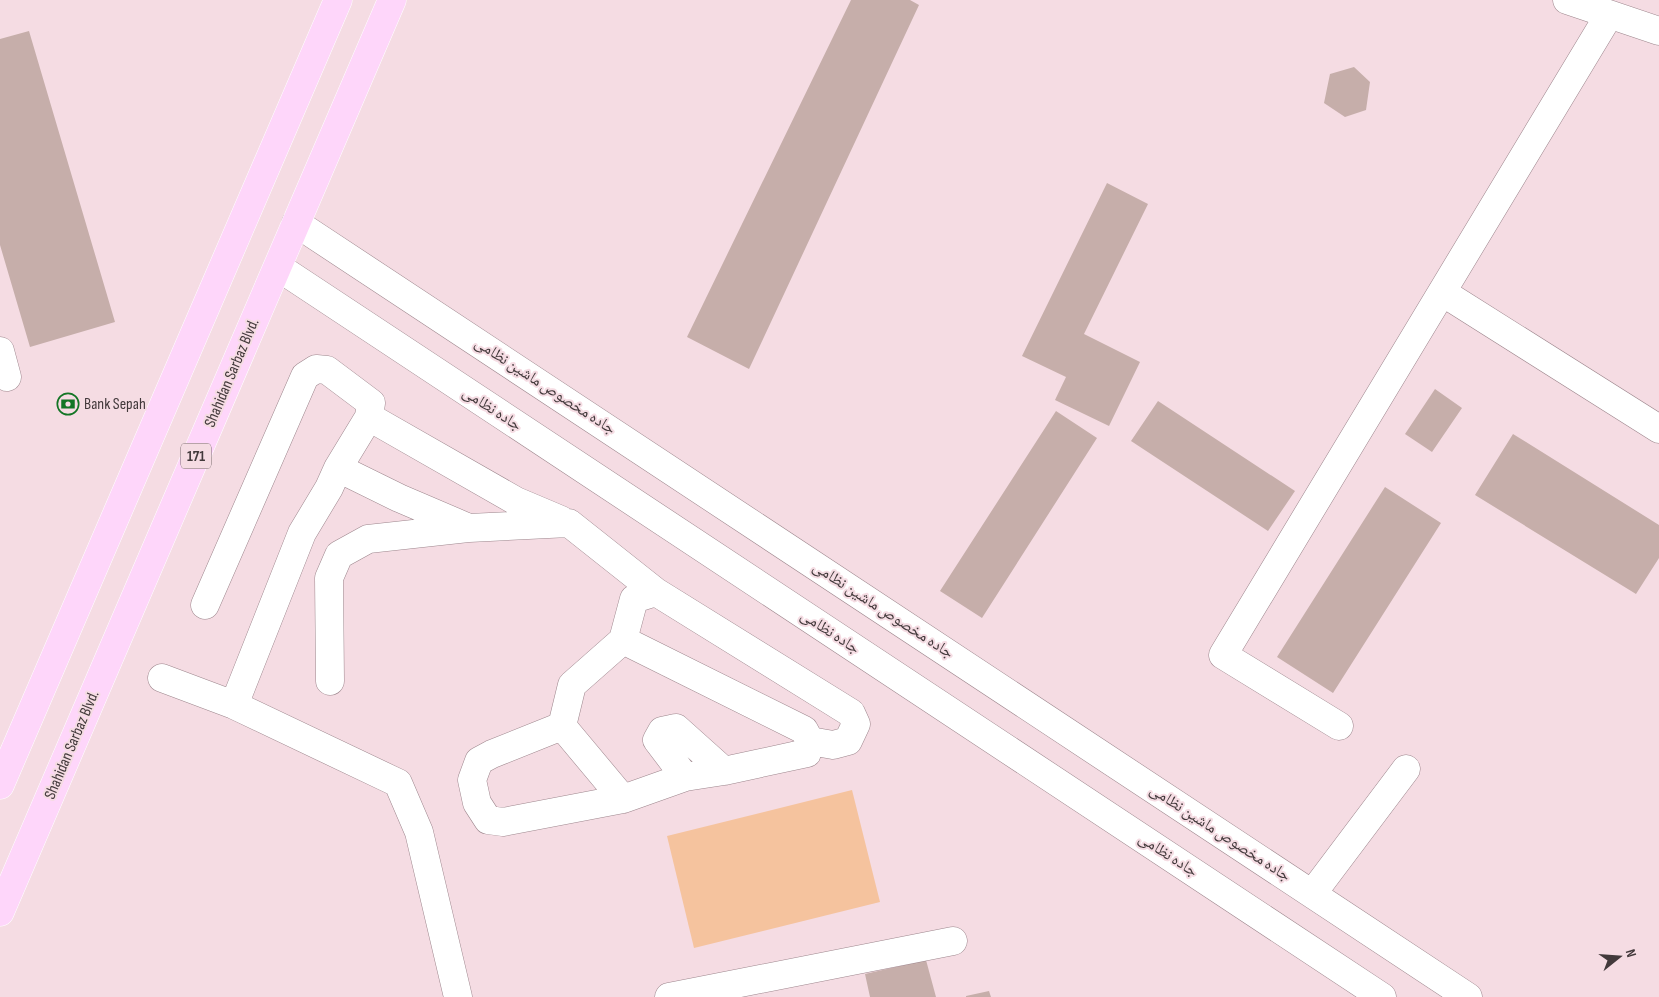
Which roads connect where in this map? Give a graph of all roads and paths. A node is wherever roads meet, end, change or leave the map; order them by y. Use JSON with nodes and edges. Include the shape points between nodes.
{"nodes":[{"id":1,"x":338,"y":0,"type":"edge"},
{"id":2,"x":392,"y":0,"type":"edge"},
{"id":3,"x":1567,"y":0,"type":"edge"},
{"id":4,"x":1609,"y":15,"type":"junction"},
{"id":5,"x":1659,"y":30,"type":"edge"},
{"id":6,"x":296,"y":223,"type":"junction"},
{"id":7,"x":278,"y":267,"type":"junction"},
{"id":8,"x":1442,"y":292,"type":"junction"},
{"id":9,"x":0,"y":351,"type":"edge"},
{"id":10,"x":7,"y":377,"type":"dead end"},
{"id":11,"x":369,"y":417,"type":"junction"},
{"id":12,"x":1659,"y":428,"type":"edge"},
{"id":13,"x":338,"y":468,"type":"junction"},
{"id":14,"x":569,"y":523,"type":"junction"},
{"id":15,"x":469,"y":528,"type":"junction"},
{"id":16,"x":656,"y":592,"type":"junction"},
{"id":17,"x":205,"y":604,"type":"dead end"},
{"id":18,"x":623,"y":640,"type":"junction"},
{"id":19,"x":162,"y":678,"type":"dead end"},
{"id":20,"x":330,"y":681,"type":"dead end"},
{"id":21,"x":234,"y":705,"type":"junction"},
{"id":22,"x":562,"y":726,"type":"junction"},
{"id":23,"x":1339,"y":726,"type":"dead end"},
{"id":24,"x":810,"y":741,"type":"junction"},
{"id":25,"x":1406,"y":769,"type":"dead end"},
{"id":26,"x":724,"y":771,"type":"junction"},
{"id":27,"x":684,"y":778,"type":"junction"},
{"id":28,"x":0,"y":785,"type":"edge"},
{"id":29,"x":623,"y":799,"type":"junction"},
{"id":30,"x":1312,"y":894,"type":"junction"},
{"id":31,"x":0,"y":912,"type":"edge"},
{"id":32,"x":953,"y":941,"type":"dead end"},
{"id":33,"x":458,"y":997,"type":"edge"},
{"id":34,"x":669,"y":997,"type":"edge"},
{"id":35,"x":1382,"y":997,"type":"edge"},
{"id":36,"x":1468,"y":997,"type":"edge"}],
"edges":[{"from":1,"to":28,"type":"main road"},
{"from":2,"to":6,"type":"main road","name":"Shahidan Sarbaz Blvd.","number":"171"},
{"from":3,"to":4,"type":"street"},
{"from":4,"to":5,"type":"street"},
{"from":4,"to":8,"type":"street"},
{"from":6,"to":7,"type":"main road","name":"Shahidan Sarbaz Blvd.","number":"171"},
{"from":6,"to":30,"type":"street","name":"جاده مخصوص ماشین نظامی"},
{"from":7,"to":31,"type":"main road","name":"Shahidan Sarbaz Blvd.","number":"171"},
{"from":7,"to":35,"type":"street","name":"جاده نظامی"},
{"from":8,"to":12,"type":"street"},
{"from":8,"to":23,"type":"street","via":[[1223,655]]},
{"from":9,"to":10,"type":"street"},
{"from":11,"to":13,"type":"street"},
{"from":11,"to":14,"type":"street","via":[[516,501]]},
{"from":11,"to":17,"type":"street","via":[[371,403],[327,370],[316,369],[305,376]]},
{"from":13,"to":15,"type":"street"},
{"from":13,"to":21,"type":"street","via":[[302,533]]},
{"from":14,"to":15,"type":"street"},
{"from":14,"to":16,"type":"street"},
{"from":15,"to":20,"type":"street","via":[[368,539],[340,554],[330,578]]},
{"from":16,"to":18,"type":"street","via":[[634,599]]},
{"from":16,"to":24,"type":"street","via":[[851,713],[856,724],[848,741],[833,745]]},
{"from":18,"to":22,"type":"street","via":[[572,685]]},
{"from":18,"to":24,"type":"street","via":[[804,730]]},
{"from":19,"to":21,"type":"street"},
{"from":21,"to":33,"type":"street","via":[[398,783],[419,832]]},
{"from":22,"to":29,"type":"street"},
{"from":22,"to":29,"type":"street","via":[[479,762],[472,780],[478,803],[488,820],[503,822]]},
{"from":24,"to":26,"type":"street","via":[[807,753]]},
{"from":25,"to":30,"type":"street"},
{"from":26,"to":27,"type":"street"},
{"from":26,"to":27,"type":"street","via":[[676,728],[662,731],[658,740]]},
{"from":27,"to":29,"type":"street"},
{"from":30,"to":36,"type":"street","name":"جاده مخصوص ماشین نظامی"},
{"from":32,"to":34,"type":"street"}]}
